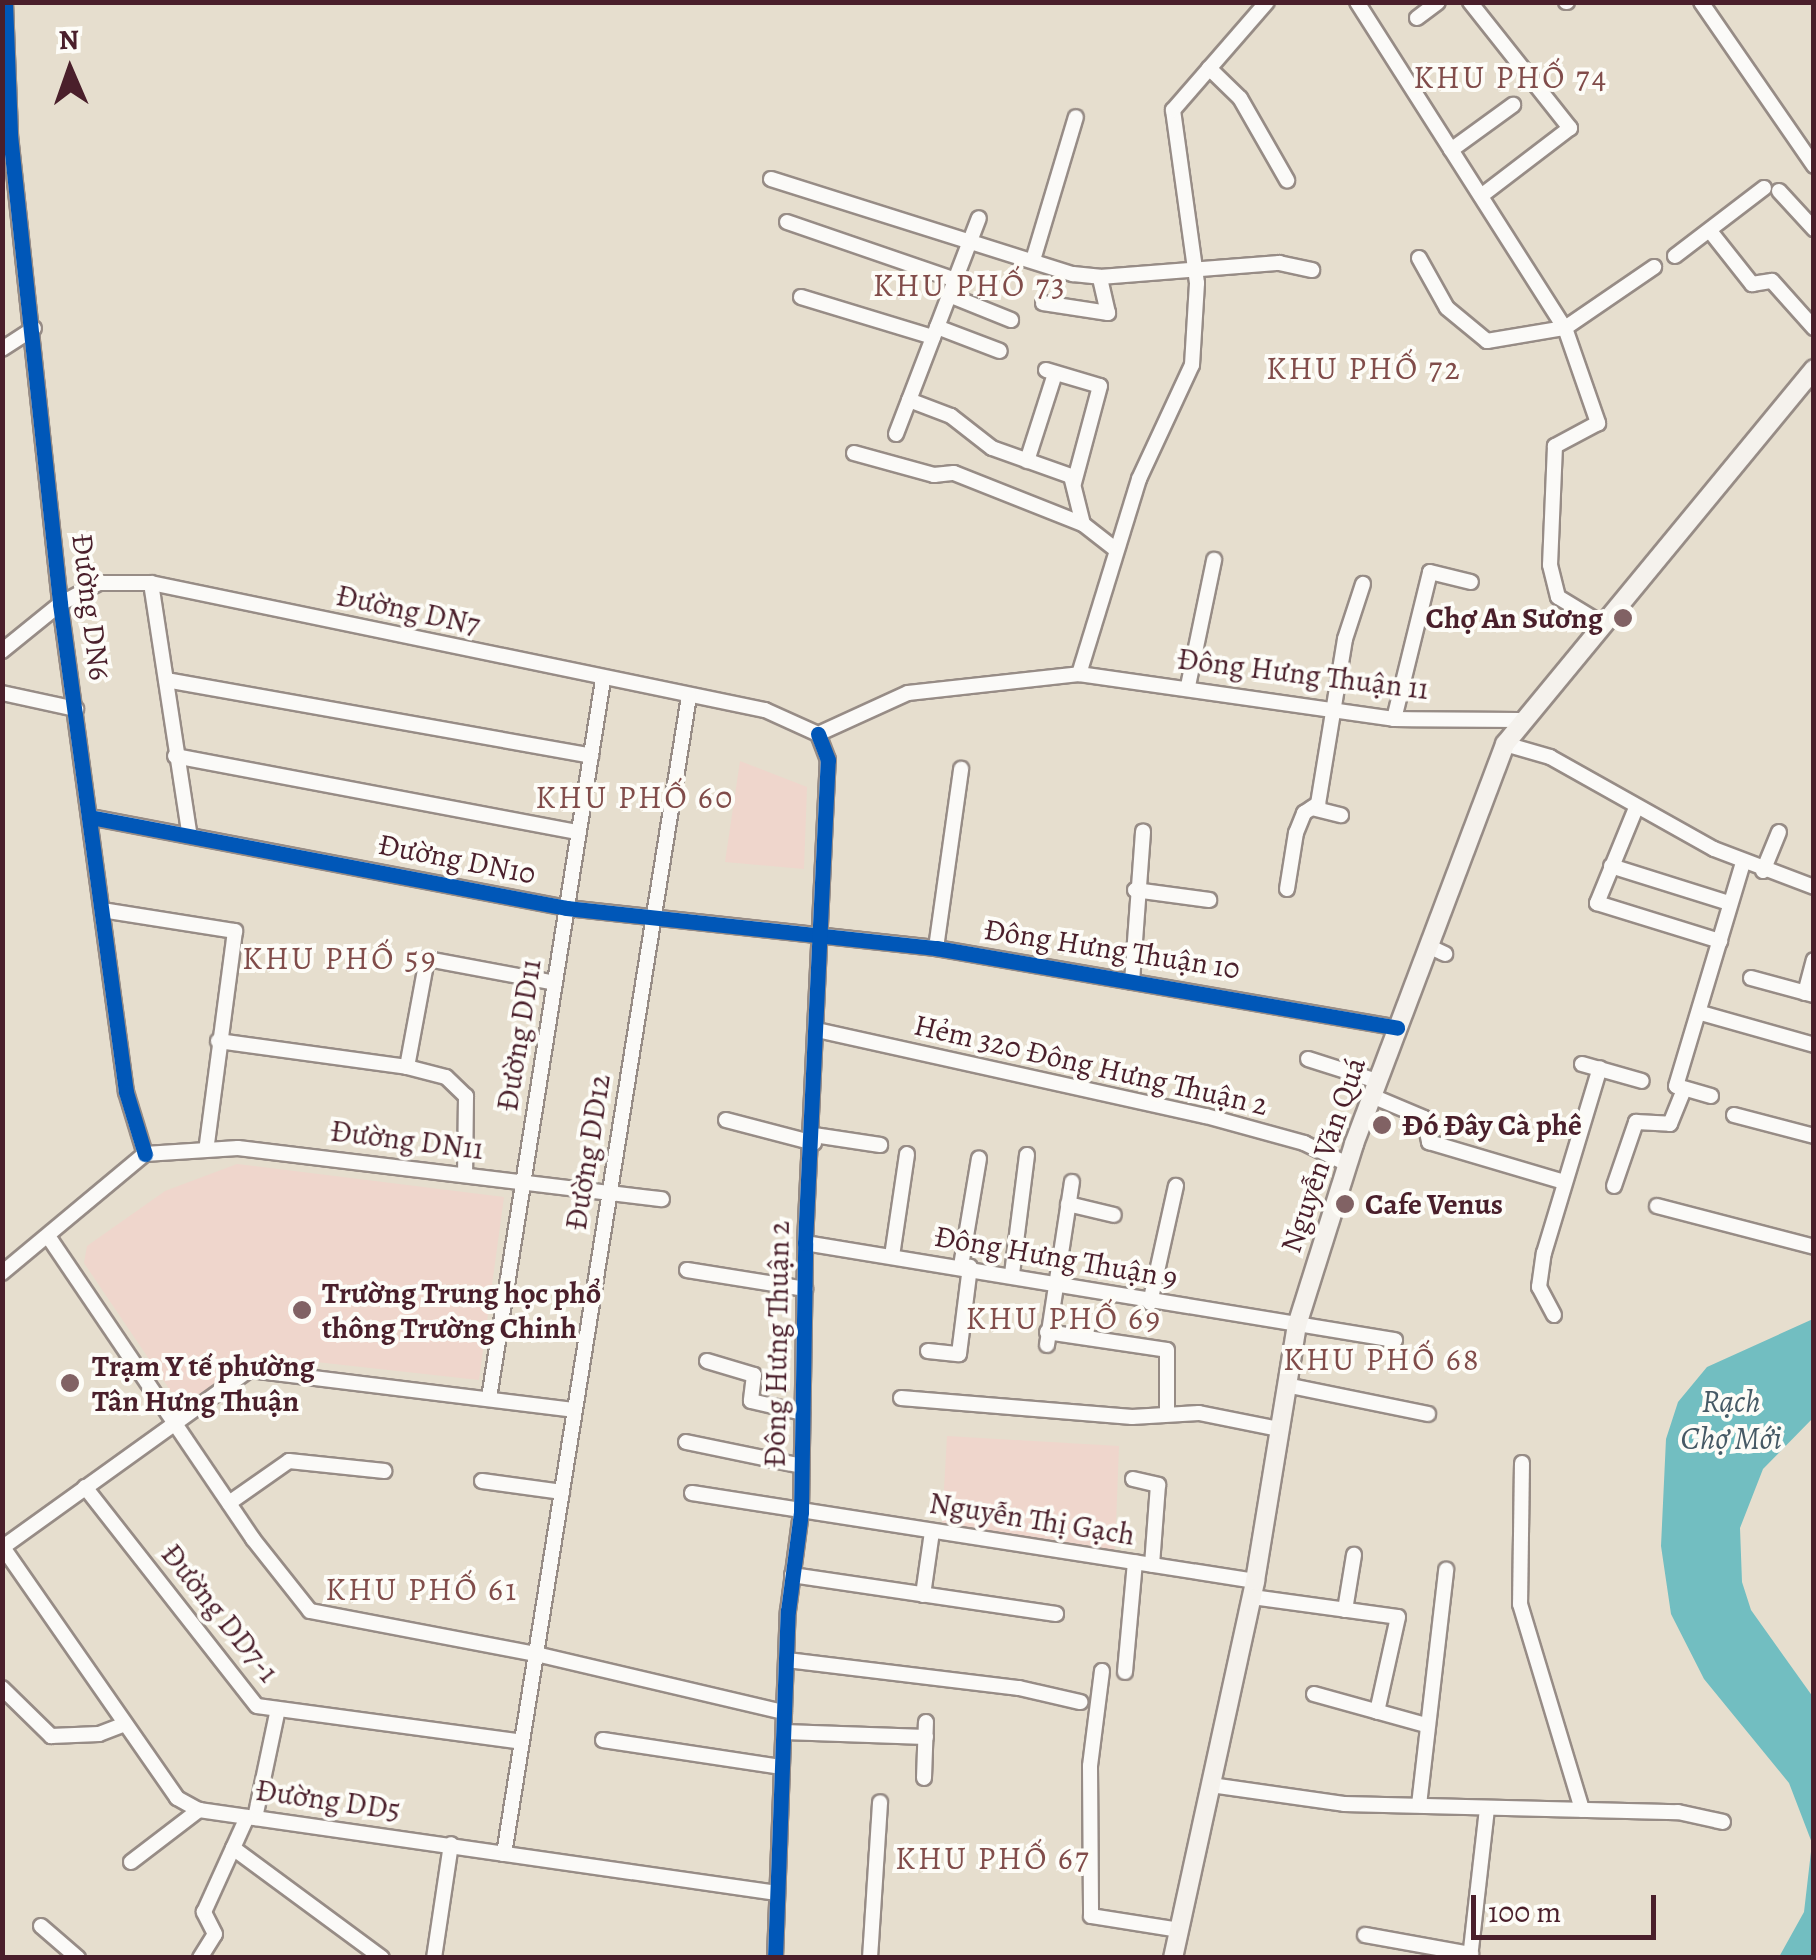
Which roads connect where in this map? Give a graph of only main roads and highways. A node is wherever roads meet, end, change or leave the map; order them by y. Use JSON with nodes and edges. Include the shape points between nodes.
{"nodes":[{"id":1,"x":1814,"y":369,"type":"edge"},
{"id":2,"x":1173,"y":1958,"type":"edge"}],
"edges":[{"from":1,"to":2,"type":"main road","name":"Nguyễn Văn Quá","via":[[1505,744],[1436,950],[1397,1028],[1347,1164],[1297,1325],[1254,1589]]}]}
